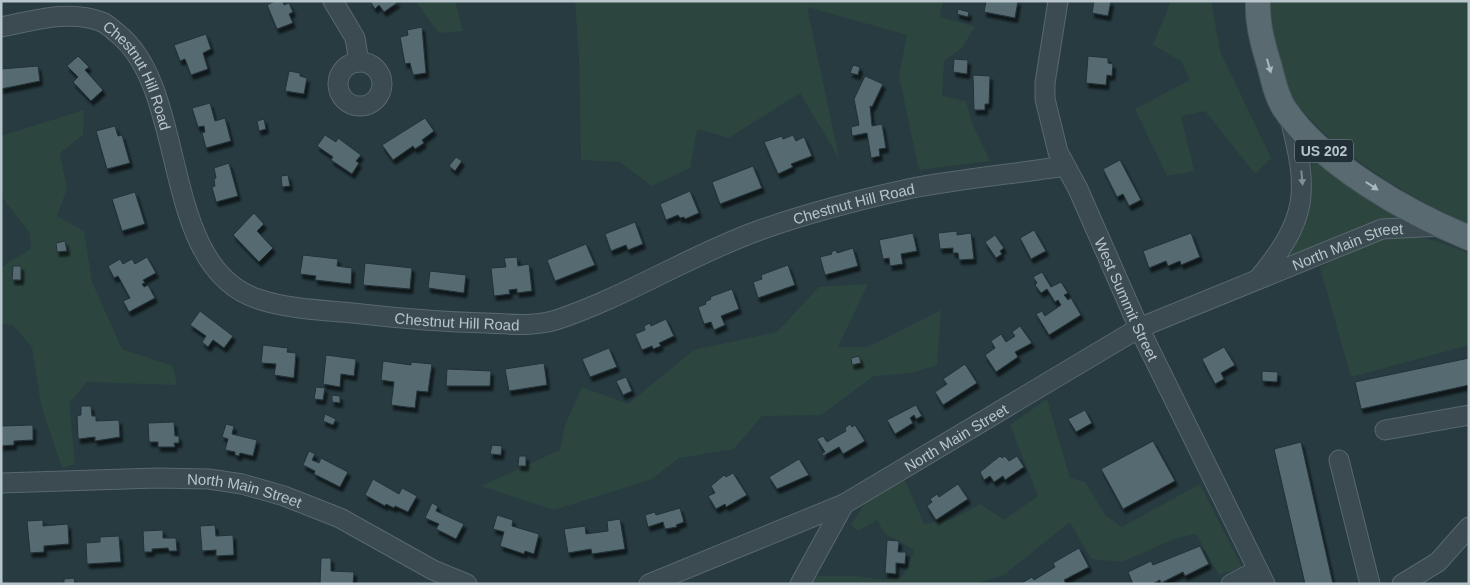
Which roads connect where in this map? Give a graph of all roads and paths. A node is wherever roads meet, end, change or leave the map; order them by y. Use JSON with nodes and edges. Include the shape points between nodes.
{"nodes":[{"id":1,"x":333,"y":1,"type":"edge"},
{"id":2,"x":1058,"y":1,"type":"edge"},
{"id":3,"x":1248,"y":1,"type":"edge"},
{"id":4,"x":1258,"y":1,"type":"edge"},
{"id":5,"x":1,"y":27,"type":"edge"},
{"id":6,"x":1260,"y":31,"type":"junction"},
{"id":7,"x":359,"y":62,"type":"dead end"},
{"id":8,"x":1288,"y":113,"type":"junction"},
{"id":9,"x":1065,"y":166,"type":"junction"},
{"id":10,"x":1442,"y":226,"type":"junction"},
{"id":11,"x":1469,"y":238,"type":"edge"},
{"id":12,"x":1257,"y":280,"type":"junction"},
{"id":13,"x":1139,"y":328,"type":"junction"},
{"id":14,"x":1469,"y":415,"type":"edge"},
{"id":15,"x":1385,"y":430,"type":"dead end"},
{"id":16,"x":1339,"y":460,"type":"dead end"},
{"id":17,"x":1,"y":483,"type":"edge"},
{"id":18,"x":844,"y":504,"type":"junction"},
{"id":19,"x":1469,"y":527,"type":"edge"},
{"id":20,"x":1261,"y":577,"type":"edge"},
{"id":21,"x":467,"y":584,"type":"edge"},
{"id":22,"x":649,"y":584,"type":"edge"},
{"id":23,"x":800,"y":584,"type":"edge"},
{"id":24,"x":1231,"y":584,"type":"edge"},
{"id":25,"x":1370,"y":584,"type":"edge"},
{"id":26,"x":1402,"y":584,"type":"edge"}],
"edges":[{"from":1,"to":7,"type":"street","via":[[354,38]]},
{"from":2,"to":9,"type":"street","name":"West Summit Street","via":[[1045,99],[1054,139]]},
{"from":3,"to":6,"type":"street"},
{"from":4,"to":6,"type":"main road","number":"US 202"},
{"from":5,"to":9,"type":"street","name":"Chestnut Hill Road","via":[[80,16],[104,22],[124,39],[139,56],[155,94],[190,220],[202,251],[237,289],[282,306],[430,321],[532,325],[587,308],[758,231],[822,210],[910,189]]},
{"from":6,"to":8,"type":"main road","number":"US 202","one_way":true,"via":[[1278,97]]},
{"from":8,"to":10,"type":"main road","number":"US 202","one_way":true,"via":[[1346,168],[1383,194]]},
{"from":8,"to":12,"type":"street","name":"North Main Street","one_way":true,"via":[[1301,164],[1303,186],[1300,207],[1289,237]]},
{"from":9,"to":13,"type":"street","name":"West Summit Street"},
{"from":10,"to":11,"type":"main road","number":"US 202"},
{"from":10,"to":12,"type":"street","name":"North Main Street","via":[[1382,230]]},
{"from":12,"to":13,"type":"street","name":"North Main Street"},
{"from":13,"to":18,"type":"street","name":"North Main Street"},
{"from":13,"to":20,"type":"street","name":"West Summit Street"},
{"from":14,"to":15,"type":"street"},
{"from":16,"to":25,"type":"street"},
{"from":17,"to":21,"type":"street","name":"North Main Street","via":[[158,478],[209,479],[242,484],[340,518],[433,570]]},
{"from":18,"to":22,"type":"street","name":"North Main Street"},
{"from":18,"to":23,"type":"street"},
{"from":19,"to":26,"type":"street","via":[[1438,562]]},
{"from":20,"to":24,"type":"street"}]}
